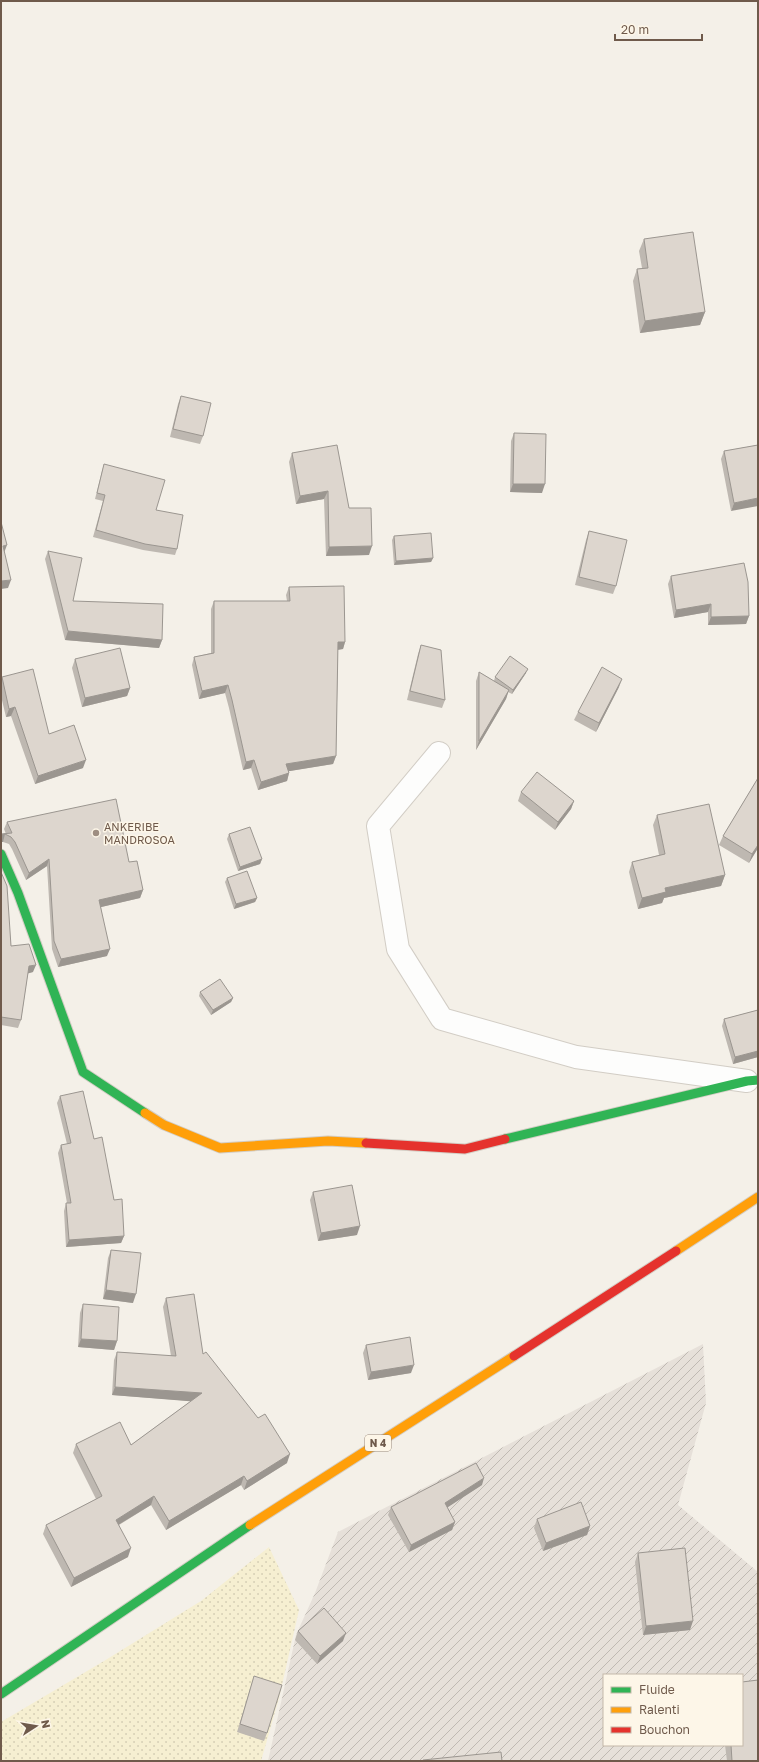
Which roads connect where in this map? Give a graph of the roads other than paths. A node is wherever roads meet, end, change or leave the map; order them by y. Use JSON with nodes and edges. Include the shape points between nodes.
{"nodes":[{"id":1,"x":439,"y":753,"type":"dead end"},
{"id":2,"x":1,"y":854,"type":"edge"},
{"id":3,"x":752,"y":1080,"type":"edge"},
{"id":4,"x":758,"y":1197,"type":"edge"},
{"id":5,"x":1,"y":1694,"type":"edge"}],
"edges":[{"from":1,"to":3,"type":"street","via":[[378,826],[398,949],[442,1019],[576,1057]]},
{"from":2,"to":3,"type":"street","via":[[18,893],[83,1072],[164,1125],[220,1148],[328,1141],[465,1149]]},
{"from":4,"to":5,"type":"street","number":"N 4","via":[[594,1305],[273,1509]]}]}
